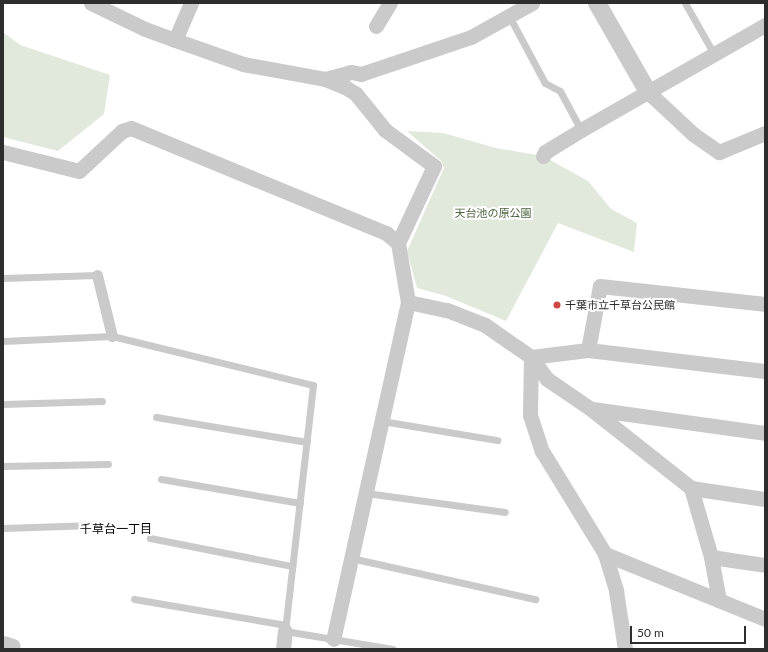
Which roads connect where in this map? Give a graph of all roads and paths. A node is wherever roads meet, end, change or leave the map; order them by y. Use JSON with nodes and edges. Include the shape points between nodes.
{"nodes":[{"id":1,"x":91,"y":3,"type":"edge"},
{"id":2,"x":191,"y":3,"type":"edge"},
{"id":3,"x":390,"y":3,"type":"edge"},
{"id":4,"x":532,"y":3,"type":"edge"},
{"id":5,"x":597,"y":3,"type":"edge"},
{"id":6,"x":685,"y":3,"type":"edge"},
{"id":7,"x":509,"y":16,"type":"junction"},
{"id":8,"x":765,"y":25,"type":"edge"},
{"id":9,"x":376,"y":26,"type":"dead end"},
{"id":10,"x":175,"y":40,"type":"junction"},
{"id":11,"x":714,"y":54,"type":"junction"},
{"id":12,"x":325,"y":79,"type":"junction"},
{"id":13,"x":648,"y":92,"type":"junction"},
{"id":14,"x":581,"y":130,"type":"junction"},
{"id":15,"x":765,"y":133,"type":"edge"},
{"id":16,"x":3,"y":152,"type":"edge"},
{"id":17,"x":543,"y":156,"type":"dead end"},
{"id":18,"x":398,"y":243,"type":"junction"},
{"id":19,"x":97,"y":275,"type":"joint"},
{"id":20,"x":3,"y":278,"type":"edge"},
{"id":21,"x":408,"y":302,"type":"junction"},
{"id":22,"x":765,"y":304,"type":"edge"},
{"id":23,"x":112,"y":336,"type":"junction"},
{"id":24,"x":3,"y":341,"type":"edge"},
{"id":25,"x":588,"y":350,"type":"junction"},
{"id":26,"x":531,"y":357,"type":"junction"},
{"id":27,"x":765,"y":371,"type":"edge"},
{"id":28,"x":102,"y":401,"type":"dead end"},
{"id":29,"x":3,"y":404,"type":"edge"},
{"id":30,"x":592,"y":409,"type":"junction"},
{"id":31,"x":156,"y":417,"type":"dead end"},
{"id":32,"x":382,"y":421,"type":"junction"},
{"id":33,"x":765,"y":432,"type":"edge"},
{"id":34,"x":496,"y":440,"type":"dead end"},
{"id":35,"x":307,"y":442,"type":"junction"},
{"id":36,"x":108,"y":464,"type":"dead end"},
{"id":37,"x":3,"y":466,"type":"edge"},
{"id":38,"x":161,"y":479,"type":"dead end"},
{"id":39,"x":691,"y":488,"type":"junction"},
{"id":40,"x":366,"y":493,"type":"junction"},
{"id":41,"x":765,"y":498,"type":"edge"},
{"id":42,"x":300,"y":503,"type":"junction"},
{"id":43,"x":505,"y":512,"type":"dead end"},
{"id":44,"x":94,"y":526,"type":"dead end"},
{"id":45,"x":3,"y":528,"type":"edge"},
{"id":46,"x":150,"y":538,"type":"dead end"},
{"id":47,"x":605,"y":554,"type":"junction"},
{"id":48,"x":711,"y":557,"type":"junction"},
{"id":49,"x":351,"y":558,"type":"junction"},
{"id":50,"x":765,"y":565,"type":"edge"},
{"id":51,"x":292,"y":566,"type":"junction"},
{"id":52,"x":134,"y":599,"type":"dead end"},
{"id":53,"x":535,"y":599,"type":"dead end"},
{"id":54,"x":719,"y":600,"type":"junction"},
{"id":55,"x":765,"y":619,"type":"edge"},
{"id":56,"x":285,"y":628,"type":"junction"},
{"id":57,"x":333,"y":639,"type":"junction"},
{"id":58,"x":283,"y":649,"type":"edge"},
{"id":59,"x":393,"y":649,"type":"edge"},
{"id":60,"x":625,"y":649,"type":"edge"}],
"edges":[{"from":1,"to":10,"type":"street","via":[[145,30]]},
{"from":2,"to":10,"type":"street"},
{"from":3,"to":9,"type":"street"},
{"from":4,"to":7,"type":"street"},
{"from":5,"to":13,"type":"street"},
{"from":6,"to":11,"type":"lane"},
{"from":7,"to":12,"type":"street","via":[[471,37],[361,74],[351,72]]},
{"from":7,"to":14,"type":"lane","via":[[545,83],[560,90]]},
{"from":8,"to":11,"type":"street"},
{"from":10,"to":12,"type":"street","via":[[243,64]]},
{"from":11,"to":13,"type":"street"},
{"from":12,"to":18,"type":"street","via":[[356,94],[385,130],[434,166]]},
{"from":13,"to":14,"type":"street"},
{"from":13,"to":15,"type":"street","via":[[693,134],[718,152]]},
{"from":14,"to":17,"type":"street","via":[[545,152]]},
{"from":16,"to":18,"type":"street","via":[[79,171],[122,131],[132,128],[386,233]]},
{"from":18,"to":21,"type":"street"},
{"from":19,"to":20,"type":"lane"},
{"from":19,"to":23,"type":"street"},
{"from":21,"to":26,"type":"street","via":[[447,310],[485,325]]},
{"from":21,"to":32,"type":"street"},
{"from":22,"to":25,"type":"street","via":[[600,286]]},
{"from":23,"to":24,"type":"lane"},
{"from":23,"to":35,"type":"lane","via":[[313,385]]},
{"from":25,"to":26,"type":"street"},
{"from":25,"to":27,"type":"street"},
{"from":26,"to":30,"type":"street","via":[[547,378]]},
{"from":26,"to":47,"type":"street","via":[[530,415],[542,450]]},
{"from":28,"to":29,"type":"lane"},
{"from":30,"to":33,"type":"street"},
{"from":30,"to":39,"type":"street"},
{"from":31,"to":35,"type":"lane"},
{"from":32,"to":34,"type":"lane"},
{"from":32,"to":40,"type":"street"},
{"from":35,"to":42,"type":"lane"},
{"from":36,"to":37,"type":"lane"},
{"from":38,"to":42,"type":"lane"},
{"from":39,"to":41,"type":"street"},
{"from":39,"to":48,"type":"street"},
{"from":40,"to":43,"type":"lane"},
{"from":40,"to":49,"type":"street"},
{"from":42,"to":51,"type":"lane"},
{"from":44,"to":45,"type":"lane"},
{"from":46,"to":51,"type":"lane"},
{"from":47,"to":54,"type":"street"},
{"from":47,"to":60,"type":"street","via":[[616,592]]},
{"from":48,"to":50,"type":"street"},
{"from":48,"to":54,"type":"street"},
{"from":49,"to":53,"type":"lane"},
{"from":49,"to":57,"type":"street"},
{"from":51,"to":56,"type":"lane"},
{"from":52,"to":56,"type":"lane"},
{"from":54,"to":55,"type":"street"},
{"from":56,"to":57,"type":"lane"},
{"from":56,"to":58,"type":"street"},
{"from":57,"to":59,"type":"lane"}]}
